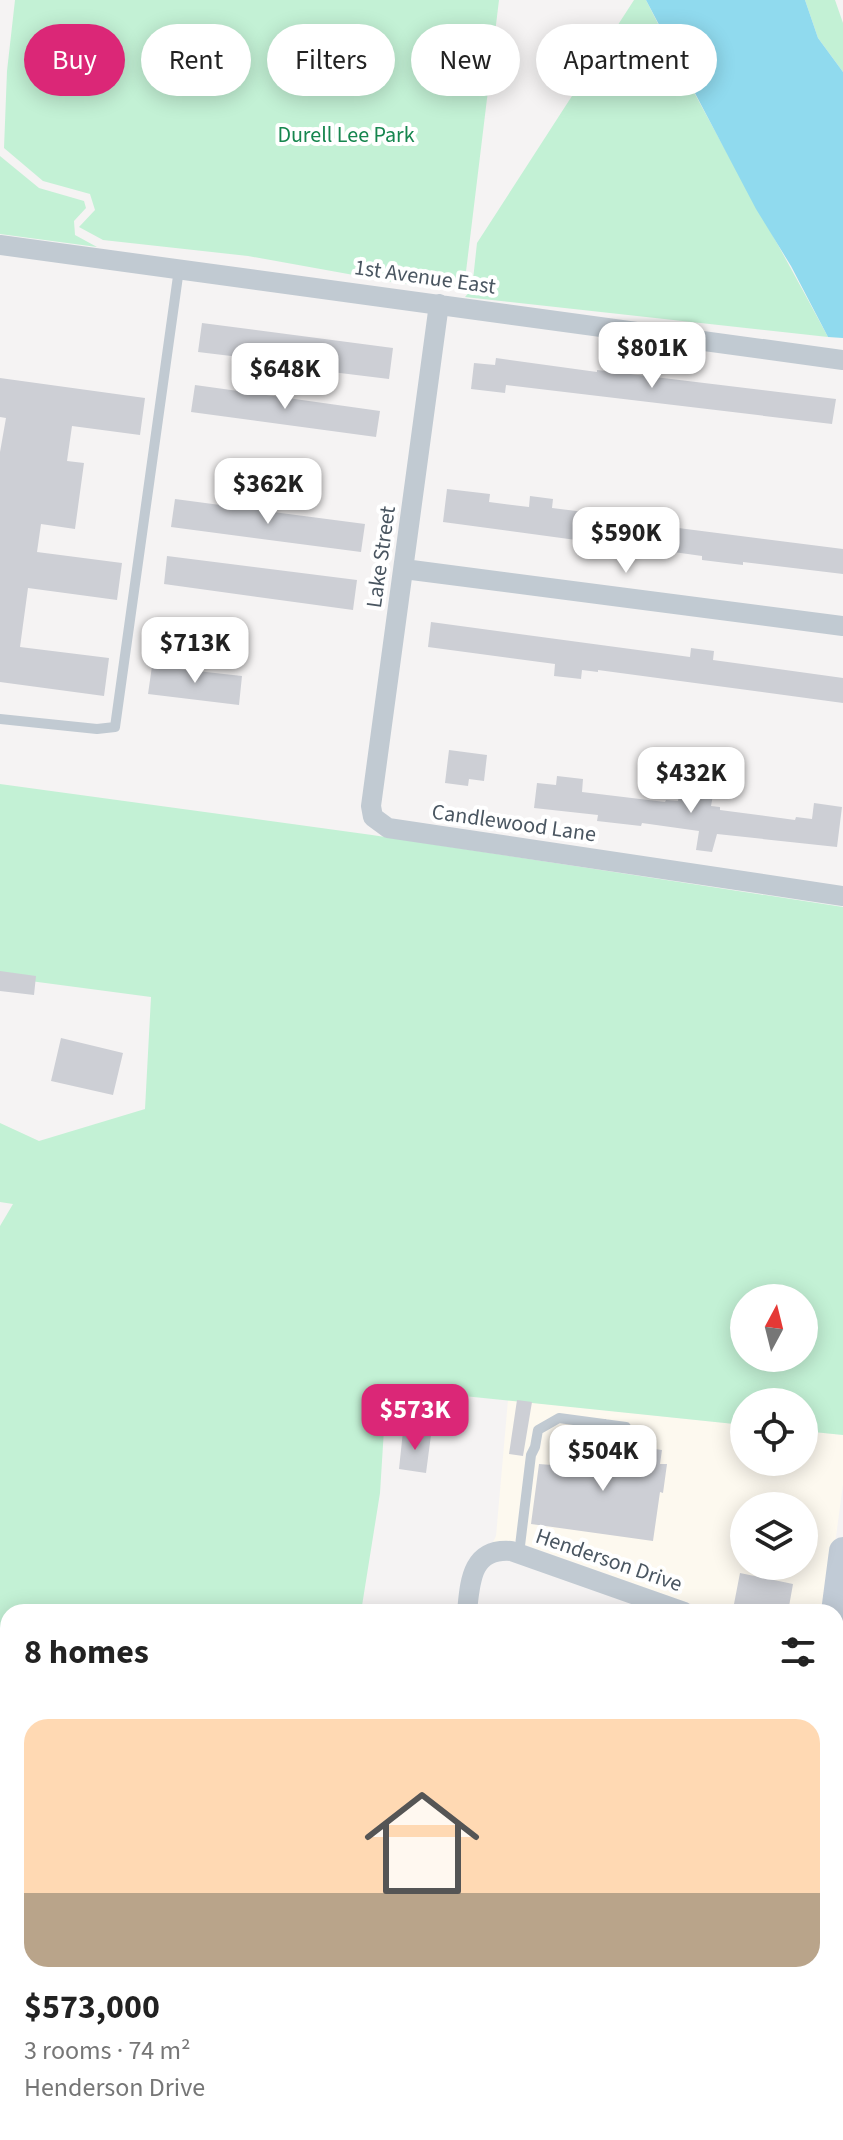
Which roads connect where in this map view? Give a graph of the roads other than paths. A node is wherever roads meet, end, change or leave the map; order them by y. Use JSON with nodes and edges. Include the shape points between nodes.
{"nodes":[{"id":1,"x":0,"y":245,"type":"edge"},
{"id":2,"x":179,"y":268,"type":"junction"},
{"id":3,"x":439,"y":304,"type":"junction"},
{"id":4,"x":843,"y":360,"type":"edge"},
{"id":5,"x":404,"y":569,"type":"junction"},
{"id":6,"x":843,"y":626,"type":"edge"},
{"id":7,"x":0,"y":719,"type":"edge"},
{"id":8,"x":373,"y":817,"type":"joint"},
{"id":9,"x":843,"y":896,"type":"edge"},
{"id":10,"x":605,"y":1424,"type":"junction"},
{"id":11,"x":626,"y":1427,"type":"dead end"},
{"id":12,"x":600,"y":1460,"type":"dead end"},
{"id":13,"x":843,"y":1551,"type":"edge"},
{"id":14,"x":519,"y":1554,"type":"junction"},
{"id":15,"x":468,"y":1604,"type":"edge"},
{"id":16,"x":661,"y":1604,"type":"edge"},
{"id":17,"x":836,"y":1604,"type":"edge"}],
"edges":[{"from":1,"to":2,"type":"street","name":"1st Avenue East"},
{"from":2,"to":3,"type":"street","name":"1st Avenue East"},
{"from":2,"to":7,"type":"lane","via":[[115,727]]},
{"from":3,"to":4,"type":"street","name":"1st Avenue East"},
{"from":3,"to":5,"type":"street","name":"Lake Street"},
{"from":5,"to":6,"type":"street"},
{"from":5,"to":8,"type":"street","name":"Lake Street"},
{"from":8,"to":9,"type":"street","name":"Candlewood Lane","via":[[388,828]]},
{"from":10,"to":11,"type":"lane"},
{"from":10,"to":12,"type":"lane"},
{"from":10,"to":14,"type":"lane","via":[[559,1418],[538,1430]]},
{"from":13,"to":17,"type":"street"},
{"from":14,"to":15,"type":"street","name":"Henderson Drive","via":[[501,1550],[480,1561],[471,1575]]},
{"from":14,"to":16,"type":"street","name":"Henderson Drive"}]}
